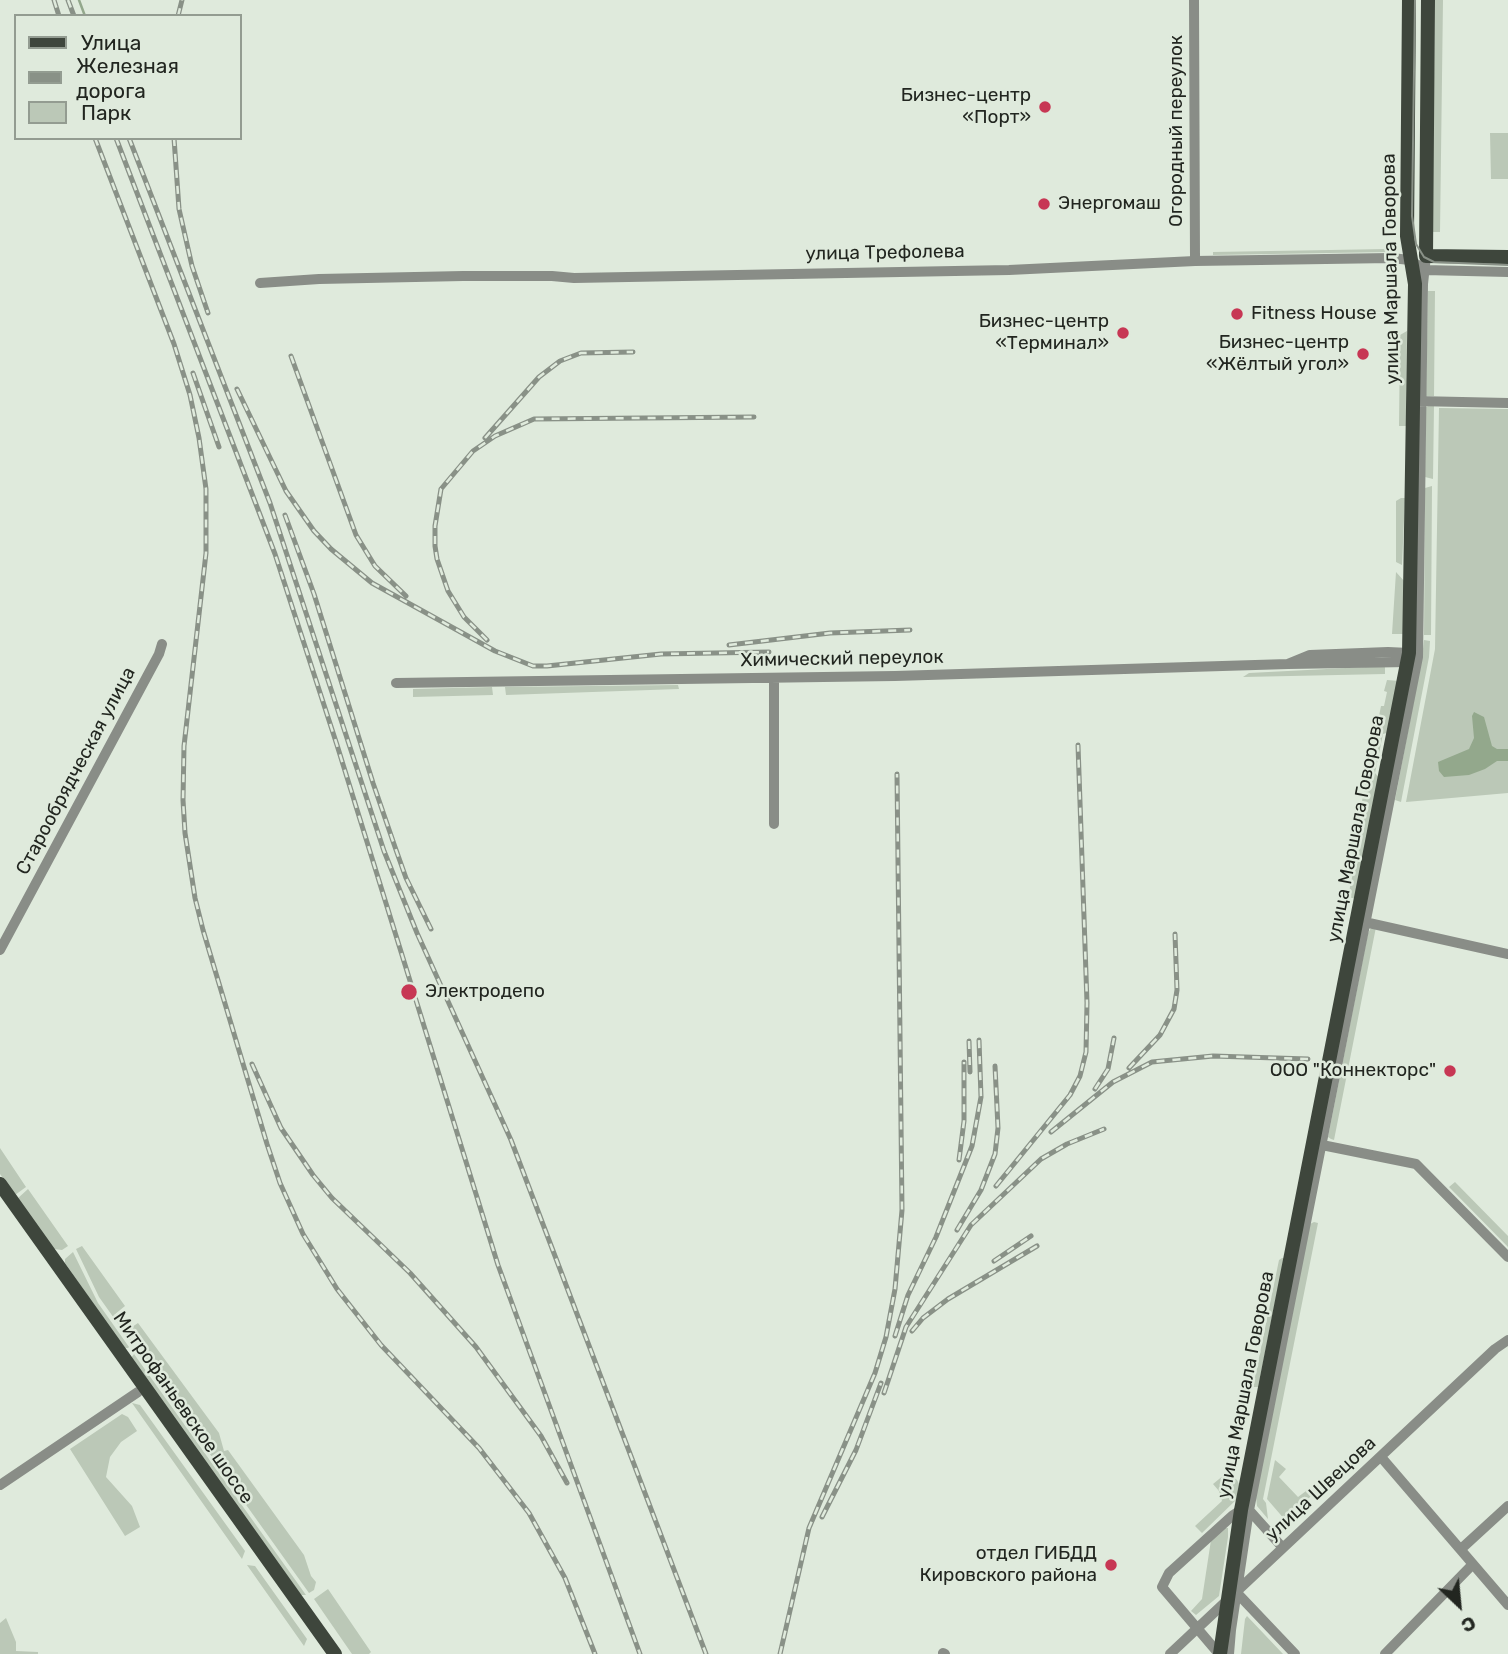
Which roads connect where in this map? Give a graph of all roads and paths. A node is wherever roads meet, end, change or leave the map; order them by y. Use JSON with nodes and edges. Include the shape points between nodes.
{"nodes":[{"id":1,"x":1194,"y":0,"type":"edge"},
{"id":2,"x":1409,"y":0,"type":"edge"},
{"id":3,"x":1428,"y":0,"type":"edge"},
{"id":4,"x":1508,"y":257,"type":"edge"},
{"id":5,"x":1410,"y":260,"type":"junction"},
{"id":6,"x":1195,"y":261,"type":"junction"},
{"id":7,"x":1425,"y":263,"type":"junction"},
{"id":8,"x":1508,"y":272,"type":"edge"},
{"id":9,"x":260,"y":283,"type":"dead end"},
{"id":10,"x":1418,"y":401,"type":"junction"},
{"id":11,"x":1508,"y":404,"type":"edge"},
{"id":12,"x":162,"y":644,"type":"dead end"},
{"id":13,"x":1412,"y":657,"type":"junction"},
{"id":14,"x":774,"y":678,"type":"junction"},
{"id":15,"x":396,"y":684,"type":"dead end"},
{"id":16,"x":774,"y":824,"type":"dead end"},
{"id":17,"x":1362,"y":921,"type":"junction"},
{"id":18,"x":0,"y":950,"type":"edge"},
{"id":19,"x":1508,"y":954,"type":"edge"},
{"id":20,"x":1318,"y":1144,"type":"junction"},
{"id":21,"x":0,"y":1184,"type":"edge"},
{"id":22,"x":0,"y":1199,"type":"edge"},
{"id":23,"x":1508,"y":1257,"type":"edge"},
{"id":24,"x":1508,"y":1332,"type":"edge"},
{"id":25,"x":1508,"y":1340,"type":"edge"},
{"id":26,"x":1495,"y":1349,"type":"junction"},
{"id":27,"x":138,"y":1392,"type":"junction"},
{"id":28,"x":1381,"y":1457,"type":"junction"},
{"id":29,"x":0,"y":1485,"type":"edge"},
{"id":30,"x":1508,"y":1506,"type":"edge"},
{"id":31,"x":1245,"y":1510,"type":"junction"},
{"id":32,"x":1283,"y":1548,"type":"junction"},
{"id":33,"x":1461,"y":1549,"type":"junction"},
{"id":34,"x":1473,"y":1564,"type":"junction"},
{"id":35,"x":1231,"y":1597,"type":"junction"},
{"id":36,"x":1508,"y":1605,"type":"edge"},
{"id":37,"x":1196,"y":1630,"type":"junction"},
{"id":38,"x":324,"y":1654,"type":"edge"},
{"id":39,"x":335,"y":1654,"type":"edge"},
{"id":40,"x":1170,"y":1654,"type":"edge"},
{"id":41,"x":1220,"y":1654,"type":"edge"},
{"id":42,"x":1230,"y":1654,"type":"edge"},
{"id":43,"x":1295,"y":1654,"type":"edge"},
{"id":44,"x":1385,"y":1654,"type":"edge"}],
"edges":[{"from":1,"to":6,"type":"street","name":"Огородный переулок"},
{"from":2,"to":5,"type":"main road","name":"улица Маршала Говорова"},
{"from":3,"to":7,"type":"main road","name":"улица Маршала Говорова"},
{"from":4,"to":7,"type":"main road"},
{"from":5,"to":6,"type":"street","name":"улица Трефолева"},
{"from":5,"to":7,"type":"street"},
{"from":5,"to":10,"type":"main road","name":"улица Маршала Говорова","via":[[1415,284]]},
{"from":6,"to":9,"type":"street","name":"улица Трефолева","via":[[1009,270]]},
{"from":7,"to":8,"type":"street"},
{"from":7,"to":10,"type":"street","name":"улица Маршала Говорова"},
{"from":10,"to":11,"type":"street"},
{"from":10,"to":13,"type":"main road","name":"улица Маршала Говорова"},
{"from":12,"to":18,"type":"street","name":"Старообрядческая улица"},
{"from":13,"to":14,"type":"street","name":"Химический переулок","via":[[1320,654],[1288,664]]},
{"from":13,"to":17,"type":"main road","name":"улица Маршала Говорова"},
{"from":14,"to":15,"type":"street","name":"Химический переулок"},
{"from":14,"to":16,"type":"street"},
{"from":17,"to":19,"type":"street"},
{"from":17,"to":20,"type":"main road","name":"улица Маршала Говорова"},
{"from":20,"to":23,"type":"street","via":[[1416,1164]]},
{"from":20,"to":31,"type":"main road","name":"улица Маршала Говорова"},
{"from":21,"to":39,"type":"main road","name":"Митрофаньевское шоссе"},
{"from":22,"to":27,"type":"main road","name":"Митрофаньевское шоссе"},
{"from":24,"to":26,"type":"street","name":"улица Швецова"},
{"from":25,"to":26,"type":"street","name":"улица Швецова"},
{"from":26,"to":28,"type":"street","name":"улица Швецова"},
{"from":27,"to":29,"type":"street"},
{"from":27,"to":38,"type":"main road","name":"Митрофаньевское шоссе"},
{"from":28,"to":32,"type":"street","name":"улица Швецова"},
{"from":28,"to":33,"type":"street"},
{"from":30,"to":33,"type":"street"},
{"from":31,"to":32,"type":"street"},
{"from":31,"to":35,"type":"main road","name":"улица Маршала Говорова"},
{"from":31,"to":37,"type":"street","via":[[1232,1516],[1169,1573],[1162,1587]]},
{"from":32,"to":35,"type":"street","name":"улица Швецова"},
{"from":33,"to":34,"type":"street"},
{"from":34,"to":36,"type":"street"},
{"from":34,"to":44,"type":"street"},
{"from":35,"to":37,"type":"street","name":"улица Швецова"},
{"from":35,"to":41,"type":"main road","name":"улица Маршала Говорова"},
{"from":35,"to":42,"type":"street","name":"улица Маршала Говорова"},
{"from":35,"to":43,"type":"street"},
{"from":37,"to":40,"type":"street","name":"улица Швецова"},
{"from":37,"to":41,"type":"street"}]}
